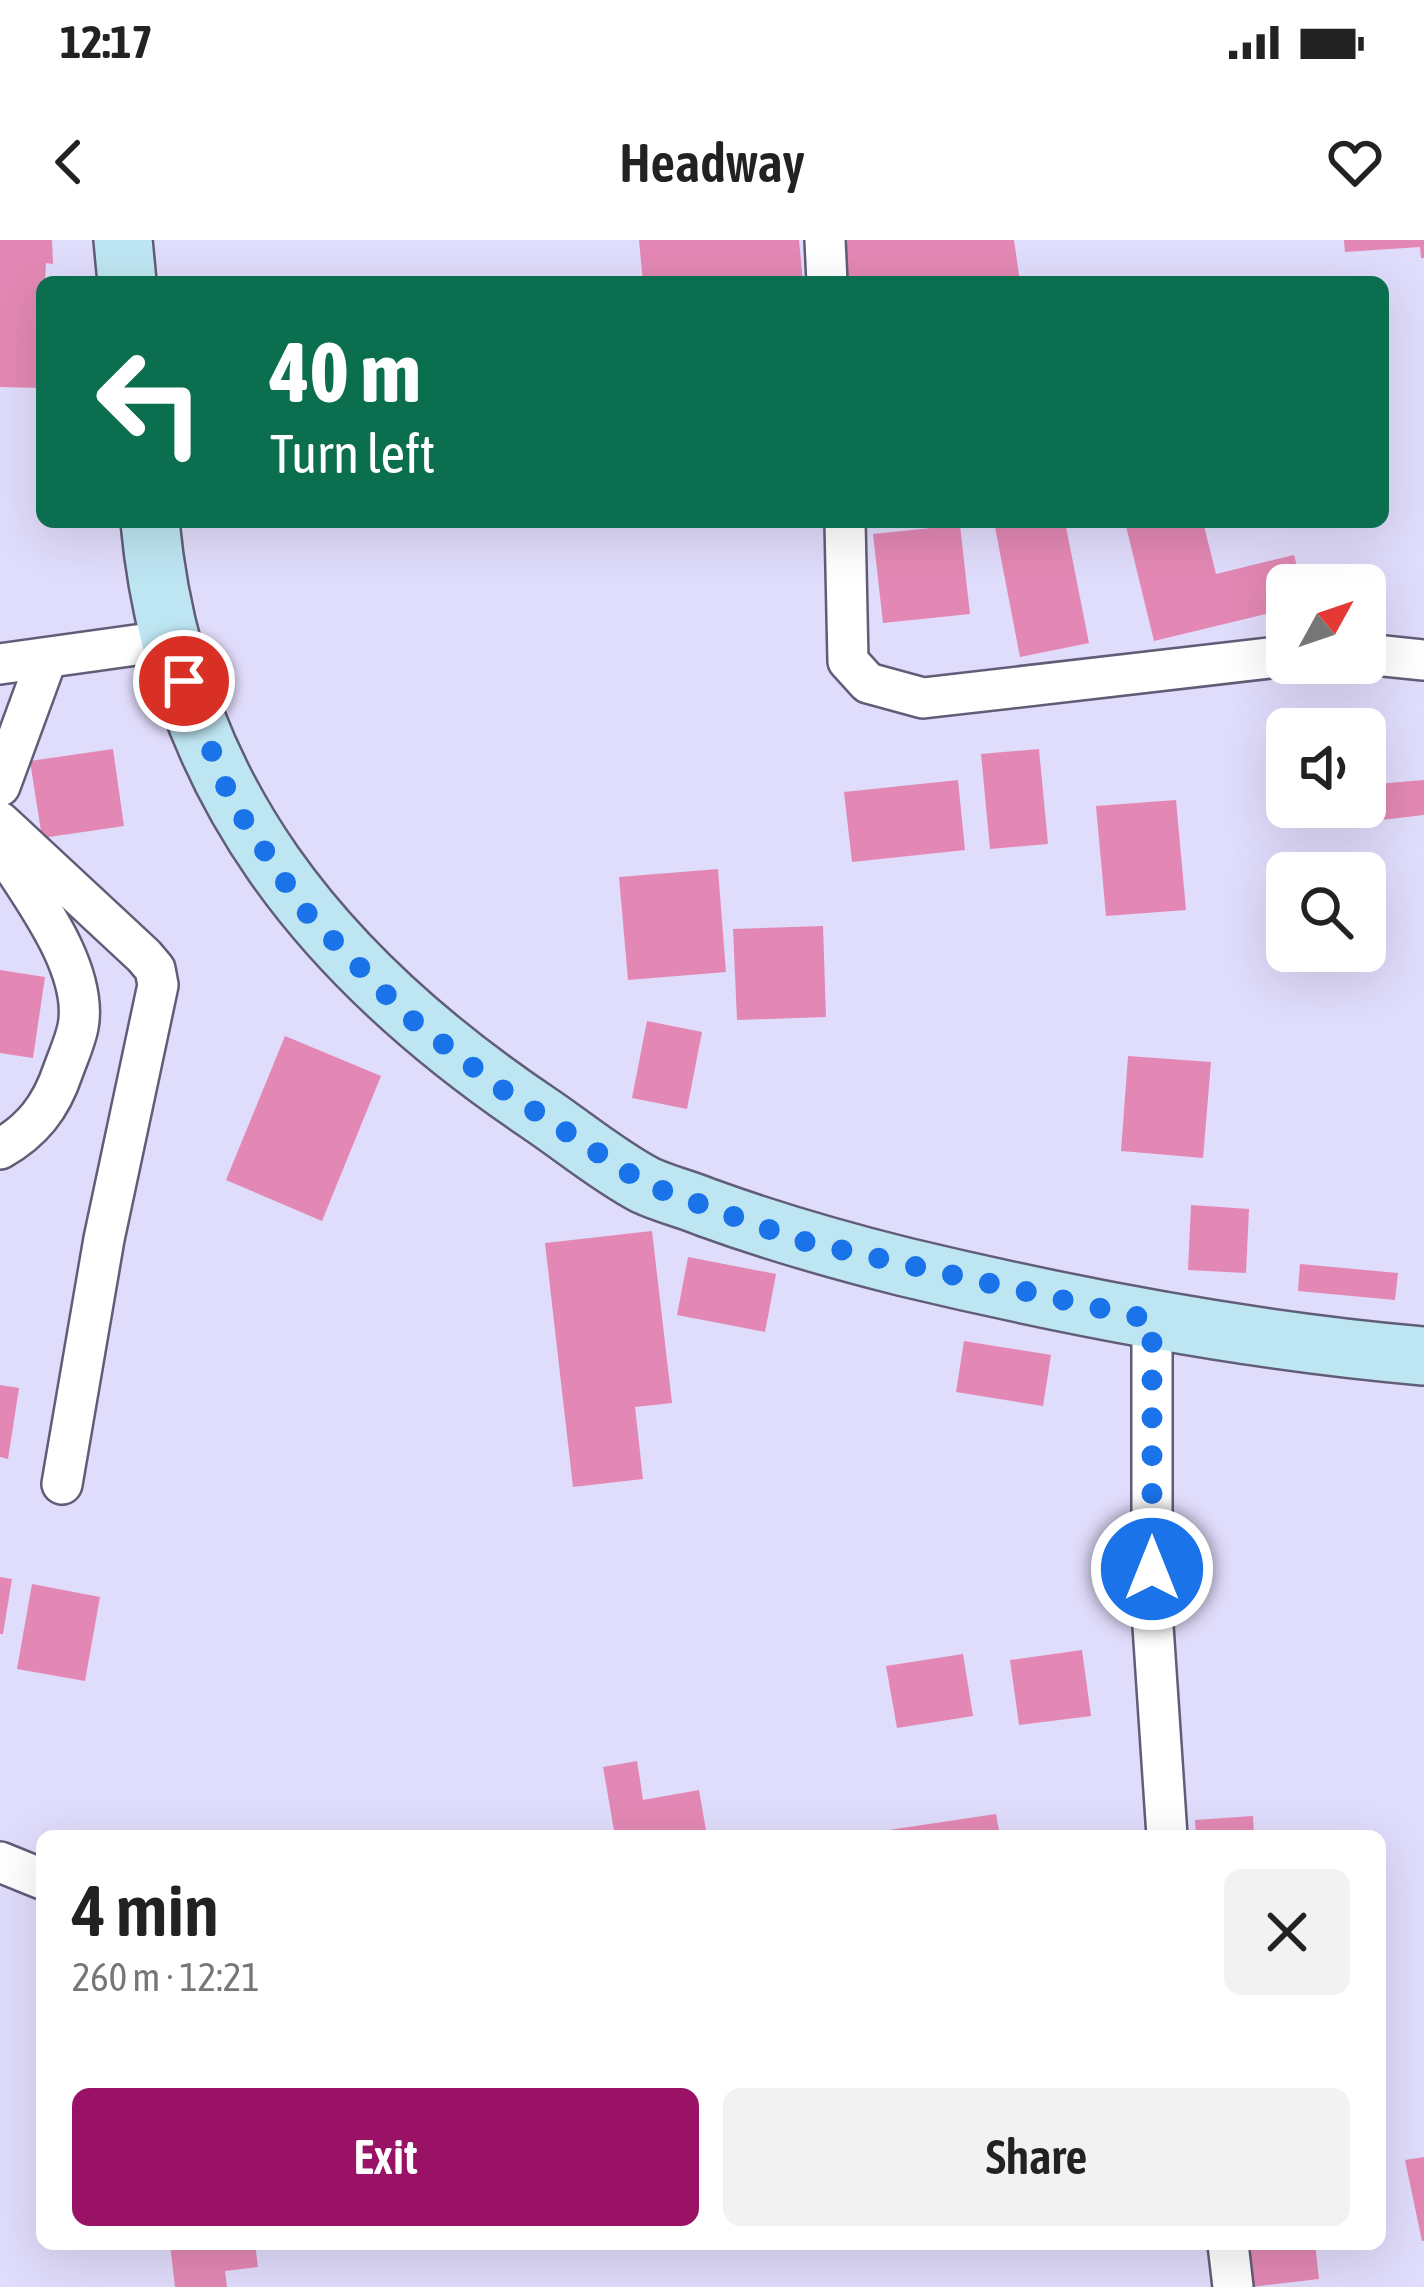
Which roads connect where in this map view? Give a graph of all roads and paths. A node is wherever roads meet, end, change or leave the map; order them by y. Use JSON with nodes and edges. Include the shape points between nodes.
{"nodes":[{"id":1,"x":123,"y":240,"type":"edge"},
{"id":2,"x":825,"y":240,"type":"edge"},
{"id":3,"x":126,"y":276,"type":"edge"},
{"id":4,"x":827,"y":276,"type":"edge"},
{"id":5,"x":151,"y":528,"type":"edge"},
{"id":6,"x":845,"y":528,"type":"edge"},
{"id":7,"x":172,"y":640,"type":"junction"},
{"id":8,"x":1386,"y":657,"type":"edge"},
{"id":9,"x":47,"y":658,"type":"junction"},
{"id":10,"x":1266,"y":658,"type":"edge"},
{"id":11,"x":1424,"y":660,"type":"edge"},
{"id":12,"x":0,"y":664,"type":"edge"},
{"id":13,"x":0,"y":786,"type":"edge"},
{"id":14,"x":0,"y":822,"type":"edge"},
{"id":15,"x":0,"y":840,"type":"edge"},
{"id":16,"x":0,"y":1149,"type":"edge"},
{"id":17,"x":1152,"y":1320,"type":"junction"},
{"id":18,"x":1424,"y":1356,"type":"edge"},
{"id":19,"x":62,"y":1484,"type":"dead end"},
{"id":20,"x":1167,"y":1830,"type":"edge"},
{"id":21,"x":0,"y":1862,"type":"edge"},
{"id":22,"x":36,"y":1877,"type":"edge"},
{"id":23,"x":1229,"y":2250,"type":"edge"},
{"id":24,"x":1233,"y":2287,"type":"edge"}],
"edges":[{"from":1,"to":3,"type":"street"},
{"from":2,"to":4,"type":"street"},
{"from":5,"to":7,"type":"street"},
{"from":6,"to":10,"type":"street","via":[[848,661],[868,683],[923,698]]},
{"from":7,"to":9,"type":"street"},
{"from":7,"to":17,"type":"street","via":[[231,800],[303,909],[406,1015],[500,1088],[645,1184],[798,1240]]},
{"from":8,"to":11,"type":"street"},
{"from":9,"to":12,"type":"street"},
{"from":9,"to":13,"type":"street"},
{"from":14,"to":19,"type":"street","via":[[144,956],[158,985]]},
{"from":15,"to":16,"type":"street","via":[[77,985],[79,1025],[58,1086],[29,1132]]},
{"from":17,"to":18,"type":"street"},
{"from":17,"to":20,"type":"street","via":[[1152,1611]]},
{"from":21,"to":22,"type":"street"},
{"from":23,"to":24,"type":"street"}]}
